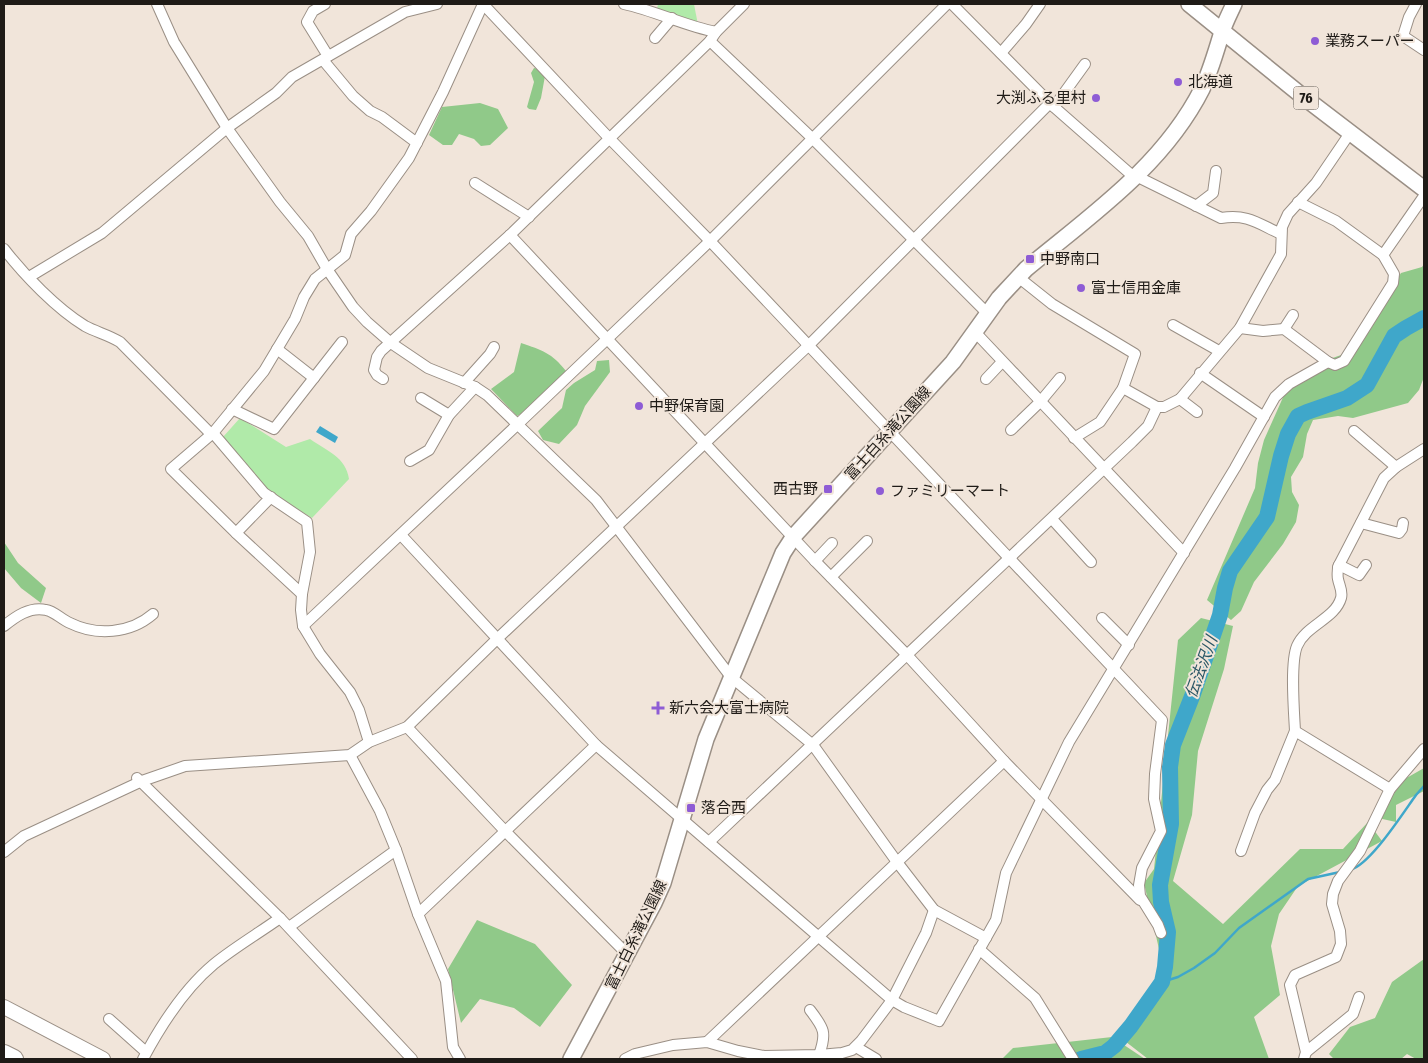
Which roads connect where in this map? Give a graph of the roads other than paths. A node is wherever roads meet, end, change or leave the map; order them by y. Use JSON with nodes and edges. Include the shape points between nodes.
{"nodes":[{"id":1,"x":157,"y":4,"type":"edge"},
{"id":2,"x":325,"y":4,"type":"edge"},
{"id":3,"x":437,"y":4,"type":"edge"},
{"id":4,"x":483,"y":4,"type":"edge"},
{"id":5,"x":624,"y":4,"type":"edge"},
{"id":6,"x":744,"y":4,"type":"edge"},
{"id":7,"x":947,"y":4,"type":"edge"},
{"id":8,"x":952,"y":4,"type":"edge"},
{"id":9,"x":1040,"y":4,"type":"edge"},
{"id":10,"x":1190,"y":4,"type":"edge"},
{"id":11,"x":1234,"y":4,"type":"edge"},
{"id":12,"x":1416,"y":4,"type":"edge"},
{"id":13,"x":672,"y":18,"type":"junction"},
{"id":14,"x":1222,"y":30,"type":"junction"},
{"id":15,"x":716,"y":32,"type":"junction"},
{"id":16,"x":656,"y":38,"type":"dead end"},
{"id":17,"x":710,"y":41,"type":"junction"},
{"id":18,"x":1424,"y":50,"type":"edge"},
{"id":19,"x":1001,"y":53,"type":"junction"},
{"id":20,"x":325,"y":58,"type":"junction"},
{"id":21,"x":1085,"y":64,"type":"dead end"},
{"id":22,"x":1052,"y":105,"type":"junction"},
{"id":23,"x":227,"y":128,"type":"junction"},
{"id":24,"x":1350,"y":133,"type":"junction"},
{"id":25,"x":812,"y":138,"type":"junction"},
{"id":26,"x":610,"y":139,"type":"junction"},
{"id":27,"x":417,"y":143,"type":"junction"},
{"id":28,"x":1216,"y":171,"type":"dead end"},
{"id":29,"x":1136,"y":177,"type":"junction"},
{"id":30,"x":475,"y":183,"type":"dead end"},
{"id":31,"x":1423,"y":189,"type":"edge"},
{"id":32,"x":1298,"y":202,"type":"junction"},
{"id":33,"x":1196,"y":206,"type":"junction"},
{"id":34,"x":529,"y":216,"type":"junction"},
{"id":35,"x":1281,"y":234,"type":"junction"},
{"id":36,"x":510,"y":235,"type":"junction"},
{"id":37,"x":710,"y":241,"type":"junction"},
{"id":38,"x":914,"y":241,"type":"junction"},
{"id":39,"x":4,"y":249,"type":"edge"},
{"id":40,"x":1383,"y":255,"type":"junction"},
{"id":41,"x":327,"y":268,"type":"junction"},
{"id":42,"x":29,"y":277,"type":"junction"},
{"id":43,"x":1018,"y":277,"type":"junction"},
{"id":44,"x":988,"y":314,"type":"junction"},
{"id":45,"x":1293,"y":315,"type":"dead end"},
{"id":46,"x":1173,"y":325,"type":"dead end"},
{"id":47,"x":1240,"y":328,"type":"junction"},
{"id":48,"x":1284,"y":329,"type":"junction"},
{"id":49,"x":974,"y":332,"type":"junction"},
{"id":50,"x":606,"y":340,"type":"junction"},
{"id":51,"x":342,"y":342,"type":"dead end"},
{"id":52,"x":391,"y":343,"type":"junction"},
{"id":53,"x":494,"y":346,"type":"dead end"},
{"id":54,"x":808,"y":346,"type":"junction"},
{"id":55,"x":277,"y":349,"type":"junction"},
{"id":56,"x":1219,"y":351,"type":"junction"},
{"id":57,"x":1002,"y":362,"type":"junction"},
{"id":58,"x":1328,"y":362,"type":"junction"},
{"id":59,"x":1200,"y":373,"type":"junction"},
{"id":60,"x":314,"y":378,"type":"junction"},
{"id":61,"x":1060,"y":378,"type":"dead end"},
{"id":62,"x":383,"y":379,"type":"dead end"},
{"id":63,"x":986,"y":379,"type":"dead end"},
{"id":64,"x":464,"y":383,"type":"junction"},
{"id":65,"x":476,"y":387,"type":"junction"},
{"id":66,"x":1123,"y":388,"type":"junction"},
{"id":67,"x":421,"y":398,"type":"dead end"},
{"id":68,"x":1180,"y":399,"type":"junction"},
{"id":69,"x":1040,"y":402,"type":"junction"},
{"id":70,"x":1157,"y":407,"type":"junction"},
{"id":71,"x":232,"y":409,"type":"junction"},
{"id":72,"x":1197,"y":412,"type":"dead end"},
{"id":73,"x":449,"y":415,"type":"junction"},
{"id":74,"x":1264,"y":417,"type":"junction"},
{"id":75,"x":518,"y":424,"type":"junction"},
{"id":76,"x":1011,"y":430,"type":"dead end"},
{"id":77,"x":1354,"y":431,"type":"dead end"},
{"id":78,"x":889,"y":432,"type":"junction"},
{"id":79,"x":212,"y":433,"type":"junction"},
{"id":80,"x":1074,"y":438,"type":"junction"},
{"id":81,"x":706,"y":444,"type":"junction"},
{"id":82,"x":1424,"y":449,"type":"edge"},
{"id":83,"x":410,"y":461,"type":"dead end"},
{"id":84,"x":1396,"y":467,"type":"junction"},
{"id":85,"x":1103,"y":470,"type":"junction"},
{"id":86,"x":271,"y":497,"type":"junction"},
{"id":87,"x":1052,"y":519,"type":"junction"},
{"id":88,"x":1361,"y":523,"type":"junction"},
{"id":89,"x":1403,"y":523,"type":"dead end"},
{"id":90,"x":616,"y":526,"type":"junction"},
{"id":91,"x":236,"y":534,"type":"junction"},
{"id":92,"x":401,"y":535,"type":"junction"},
{"id":93,"x":794,"y":536,"type":"junction"},
{"id":94,"x":867,"y":541,"type":"dead end"},
{"id":95,"x":832,"y":542,"type":"dead end"},
{"id":96,"x":1184,"y":554,"type":"junction"},
{"id":97,"x":1010,"y":559,"type":"junction"},
{"id":98,"x":815,"y":560,"type":"junction"},
{"id":99,"x":1091,"y":562,"type":"dead end"},
{"id":100,"x":1340,"y":565,"type":"junction"},
{"id":101,"x":1366,"y":565,"type":"dead end"},
{"id":102,"x":831,"y":577,"type":"junction"},
{"id":103,"x":302,"y":594,"type":"junction"},
{"id":104,"x":153,"y":614,"type":"dead end"},
{"id":105,"x":1102,"y":618,"type":"dead end"},
{"id":106,"x":4,"y":626,"type":"edge"},
{"id":107,"x":303,"y":626,"type":"junction"},
{"id":108,"x":497,"y":639,"type":"junction"},
{"id":109,"x":1129,"y":645,"type":"junction"},
{"id":110,"x":907,"y":655,"type":"junction"},
{"id":111,"x":1114,"y":670,"type":"junction"},
{"id":112,"x":731,"y":676,"type":"junction"},
{"id":113,"x":407,"y":727,"type":"junction"},
{"id":114,"x":1294,"y":731,"type":"junction"},
{"id":115,"x":369,"y":742,"type":"junction"},
{"id":116,"x":596,"y":745,"type":"junction"},
{"id":117,"x":812,"y":745,"type":"junction"},
{"id":118,"x":1424,"y":749,"type":"edge"},
{"id":119,"x":350,"y":755,"type":"junction"},
{"id":120,"x":1004,"y":761,"type":"junction"},
{"id":121,"x":139,"y":780,"type":"junction"},
{"id":122,"x":1390,"y":789,"type":"junction"},
{"id":123,"x":1042,"y":798,"type":"junction"},
{"id":124,"x":681,"y":819,"type":"junction"},
{"id":125,"x":506,"y":831,"type":"junction"},
{"id":126,"x":709,"y":842,"type":"junction"},
{"id":127,"x":396,"y":850,"type":"junction"},
{"id":128,"x":1241,"y":851,"type":"dead end"},
{"id":129,"x":4,"y":852,"type":"edge"},
{"id":130,"x":897,"y":862,"type":"junction"},
{"id":131,"x":1144,"y":904,"type":"junction"},
{"id":132,"x":934,"y":910,"type":"junction"},
{"id":133,"x":418,"y":914,"type":"junction"},
{"id":134,"x":280,"y":918,"type":"junction"},
{"id":135,"x":289,"y":926,"type":"junction"},
{"id":136,"x":1161,"y":933,"type":"dead end"},
{"id":137,"x":818,"y":936,"type":"junction"},
{"id":138,"x":986,"y":938,"type":"junction"},
{"id":139,"x":979,"y":949,"type":"junction"},
{"id":140,"x":627,"y":954,"type":"junction"},
{"id":141,"x":1359,"y":996,"type":"dead end"},
{"id":142,"x":892,"y":1000,"type":"junction"},
{"id":143,"x":4,"y":1008,"type":"edge"},
{"id":144,"x":810,"y":1010,"type":"dead end"},
{"id":145,"x":109,"y":1019,"type":"dead end"},
{"id":146,"x":707,"y":1042,"type":"junction"},
{"id":147,"x":856,"y":1047,"type":"junction"},
{"id":148,"x":4,"y":1054,"type":"edge"},
{"id":149,"x":819,"y":1055,"type":"junction"},
{"id":150,"x":144,"y":1056,"type":"edge"},
{"id":151,"x":1305,"y":1056,"type":"edge"},
{"id":152,"x":14,"y":1059,"type":"edge"},
{"id":153,"x":103,"y":1059,"type":"edge"},
{"id":154,"x":412,"y":1059,"type":"edge"},
{"id":155,"x":460,"y":1059,"type":"edge"},
{"id":156,"x":571,"y":1059,"type":"edge"},
{"id":157,"x":625,"y":1059,"type":"edge"},
{"id":158,"x":876,"y":1059,"type":"edge"},
{"id":159,"x":1073,"y":1059,"type":"edge"}],
"edges":[{"from":1,"to":23,"type":"street","via":[[174,42]]},
{"from":2,"to":20,"type":"street","via":[[313,12],[307,22]]},
{"from":3,"to":20,"type":"street","via":[[405,12]]},
{"from":4,"to":26,"type":"street"},
{"from":4,"to":27,"type":"street"},
{"from":5,"to":13,"type":"street"},
{"from":6,"to":15,"type":"street"},
{"from":7,"to":25,"type":"street"},
{"from":8,"to":19,"type":"street"},
{"from":9,"to":19,"type":"street"},
{"from":10,"to":14,"type":"main road","number":"76"},
{"from":11,"to":14,"type":"main road","name":"富士白糸滝公園線"},
{"from":12,"to":18,"type":"street","via":[[1403,36]]},
{"from":13,"to":15,"type":"street"},
{"from":13,"to":16,"type":"street"},
{"from":14,"to":24,"type":"main road","number":"76"},
{"from":14,"to":29,"type":"main road","name":"富士白糸滝公園線","via":[[1201,91],[1167,144]]},
{"from":15,"to":17,"type":"street"},
{"from":17,"to":25,"type":"street"},
{"from":17,"to":26,"type":"street"},
{"from":19,"to":22,"type":"street"},
{"from":20,"to":23,"type":"street","via":[[292,77],[276,93]]},
{"from":20,"to":27,"type":"street","via":[[353,96]]},
{"from":21,"to":22,"type":"street"},
{"from":22,"to":29,"type":"street"},
{"from":22,"to":38,"type":"street"},
{"from":23,"to":41,"type":"street","via":[[308,236]]},
{"from":23,"to":42,"type":"street","via":[[102,233]]},
{"from":24,"to":31,"type":"main road","number":"76"},
{"from":24,"to":32,"type":"street","via":[[1316,183]]},
{"from":25,"to":37,"type":"street"},
{"from":25,"to":38,"type":"street"},
{"from":26,"to":34,"type":"street"},
{"from":26,"to":37,"type":"street"},
{"from":27,"to":41,"type":"street","via":[[371,211],[351,234],[345,255]]},
{"from":28,"to":33,"type":"street","via":[[1213,193]]},
{"from":29,"to":33,"type":"street"},
{"from":29,"to":43,"type":"main road","name":"富士白糸滝公園線"},
{"from":30,"to":34,"type":"street"},
{"from":31,"to":40,"type":"street"},
{"from":32,"to":35,"type":"street","via":[[1288,214]]},
{"from":32,"to":40,"type":"street","via":[[1336,221]]},
{"from":33,"to":35,"type":"street","via":[[1221,218],[1246,217]]},
{"from":34,"to":36,"type":"street"},
{"from":35,"to":47,"type":"street","via":[[1281,254]]},
{"from":36,"to":50,"type":"street"},
{"from":36,"to":52,"type":"street"},
{"from":37,"to":50,"type":"street"},
{"from":37,"to":54,"type":"street"},
{"from":38,"to":44,"type":"street"},
{"from":38,"to":54,"type":"street"},
{"from":39,"to":42,"type":"street"},
{"from":40,"to":58,"type":"street","via":[[1394,274],[1393,283],[1344,361],[1335,365]]},
{"from":41,"to":52,"type":"street","via":[[353,307]]},
{"from":41,"to":55,"type":"street","via":[[315,279]]},
{"from":42,"to":79,"type":"street","via":[[62,310],[86,327],[120,342]]},
{"from":43,"to":44,"type":"main road","name":"富士白糸滝公園線"},
{"from":43,"to":66,"type":"street","via":[[1052,304],[1135,354]]},
{"from":44,"to":49,"type":"main road","name":"富士白糸滝公園線"},
{"from":45,"to":48,"type":"street"},
{"from":46,"to":56,"type":"street"},
{"from":47,"to":48,"type":"street"},
{"from":47,"to":56,"type":"street"},
{"from":48,"to":58,"type":"street"},
{"from":49,"to":57,"type":"street"},
{"from":49,"to":78,"type":"main road","name":"富士白糸滝公園線","via":[[953,362]]},
{"from":50,"to":75,"type":"street"},
{"from":50,"to":81,"type":"street"},
{"from":51,"to":60,"type":"street"},
{"from":52,"to":62,"type":"street","via":[[381,351],[375,363],[374,370]]},
{"from":52,"to":64,"type":"street","via":[[428,368]]},
{"from":53,"to":64,"type":"street"},
{"from":54,"to":78,"type":"street"},
{"from":54,"to":81,"type":"street"},
{"from":55,"to":60,"type":"street"},
{"from":55,"to":71,"type":"street","via":[[264,371]]},
{"from":56,"to":59,"type":"street"},
{"from":57,"to":63,"type":"street"},
{"from":57,"to":69,"type":"street"},
{"from":58,"to":74,"type":"street","via":[[1289,384],[1275,397]]},
{"from":59,"to":68,"type":"street"},
{"from":59,"to":74,"type":"street"},
{"from":60,"to":71,"type":"street","via":[[274,429]]},
{"from":61,"to":69,"type":"street"},
{"from":64,"to":65,"type":"street"},
{"from":65,"to":73,"type":"street"},
{"from":65,"to":75,"type":"street"},
{"from":66,"to":70,"type":"street"},
{"from":66,"to":80,"type":"street","via":[[1100,422]]},
{"from":67,"to":73,"type":"street"},
{"from":68,"to":70,"type":"street"},
{"from":68,"to":72,"type":"street"},
{"from":69,"to":76,"type":"street"},
{"from":69,"to":80,"type":"street"},
{"from":70,"to":85,"type":"street","via":[[1148,426]]},
{"from":71,"to":79,"type":"street"},
{"from":73,"to":83,"type":"street","via":[[429,450]]},
{"from":74,"to":96,"type":"street"},
{"from":75,"to":90,"type":"street","via":[[596,500]]},
{"from":75,"to":92,"type":"street"},
{"from":77,"to":84,"type":"street"},
{"from":78,"to":93,"type":"main road","name":"富士白糸滝公園線"},
{"from":78,"to":97,"type":"street"},
{"from":79,"to":86,"type":"street","via":[[264,494]]},
{"from":79,"to":91,"type":"street","via":[[171,469]]},
{"from":80,"to":85,"type":"street"},
{"from":81,"to":90,"type":"street"},
{"from":81,"to":93,"type":"street"},
{"from":82,"to":84,"type":"street"},
{"from":84,"to":88,"type":"street","via":[[1384,478]]},
{"from":85,"to":87,"type":"street"},
{"from":85,"to":96,"type":"street"},
{"from":86,"to":91,"type":"street"},
{"from":86,"to":103,"type":"street","via":[[307,522],[310,552]]},
{"from":87,"to":97,"type":"street"},
{"from":87,"to":99,"type":"street"},
{"from":88,"to":89,"type":"street","via":[[1399,533]]},
{"from":88,"to":100,"type":"street"},
{"from":90,"to":108,"type":"street"},
{"from":90,"to":112,"type":"street"},
{"from":91,"to":103,"type":"street"},
{"from":92,"to":107,"type":"street"},
{"from":92,"to":108,"type":"street"},
{"from":93,"to":98,"type":"street"},
{"from":93,"to":112,"type":"main road","name":"富士白糸滝公園線","via":[[770,580]]},
{"from":94,"to":102,"type":"street"},
{"from":95,"to":98,"type":"street"},
{"from":96,"to":109,"type":"street"},
{"from":97,"to":110,"type":"street"},
{"from":97,"to":111,"type":"street"},
{"from":98,"to":102,"type":"street"},
{"from":100,"to":101,"type":"street","via":[[1359,575]]},
{"from":100,"to":114,"type":"street","via":[[1341,599],[1335,610],[1303,635],[1296,648]]},
{"from":102,"to":110,"type":"street"},
{"from":103,"to":107,"type":"street"},
{"from":104,"to":106,"type":"street","via":[[144,622],[99,632],[82,630],[47,610],[16,616]]},
{"from":105,"to":109,"type":"street"},
{"from":107,"to":115,"type":"street","via":[[350,692]]},
{"from":108,"to":113,"type":"street"},
{"from":108,"to":116,"type":"street"},
{"from":109,"to":111,"type":"street"},
{"from":110,"to":117,"type":"street"},
{"from":110,"to":120,"type":"street"},
{"from":111,"to":123,"type":"street","via":[[1069,742]]},
{"from":111,"to":131,"type":"street","via":[[1162,720],[1154,790],[1160,832],[1142,868],[1139,885]]},
{"from":112,"to":117,"type":"street"},
{"from":112,"to":124,"type":"main road","name":"富士白糸滝公園線","via":[[706,739]]},
{"from":113,"to":115,"type":"street"},
{"from":113,"to":125,"type":"street"},
{"from":114,"to":122,"type":"street"},
{"from":114,"to":128,"type":"street","via":[[1275,780],[1255,813]]},
{"from":115,"to":119,"type":"street"},
{"from":116,"to":124,"type":"street"},
{"from":116,"to":125,"type":"street"},
{"from":117,"to":126,"type":"street"},
{"from":117,"to":130,"type":"street"},
{"from":118,"to":122,"type":"street"},
{"from":119,"to":121,"type":"street","via":[[185,766]]},
{"from":119,"to":127,"type":"street","via":[[380,811]]},
{"from":120,"to":123,"type":"street"},
{"from":120,"to":130,"type":"street"},
{"from":121,"to":129,"type":"street","via":[[24,836]]},
{"from":121,"to":134,"type":"street"},
{"from":122,"to":151,"type":"street","via":[[1360,851],[1338,881],[1333,894],[1332,904],[1340,931],[1336,957],[1295,975],[1290,985]]},
{"from":123,"to":131,"type":"street"},
{"from":123,"to":138,"type":"street","via":[[1006,873],[996,920]]},
{"from":124,"to":126,"type":"street"},
{"from":124,"to":140,"type":"main road","name":"富士白糸滝公園線","via":[[663,882]]},
{"from":125,"to":133,"type":"street"},
{"from":125,"to":140,"type":"street"},
{"from":126,"to":137,"type":"street"},
{"from":127,"to":133,"type":"street"},
{"from":127,"to":135,"type":"street"},
{"from":130,"to":132,"type":"street"},
{"from":130,"to":137,"type":"street"},
{"from":131,"to":136,"type":"street"},
{"from":132,"to":138,"type":"street"},
{"from":132,"to":142,"type":"street"},
{"from":133,"to":155,"type":"street","via":[[446,981],[453,1047]]},
{"from":134,"to":135,"type":"street"},
{"from":134,"to":150,"type":"street","via":[[201,976],[160,1026]]},
{"from":135,"to":154,"type":"street"},
{"from":137,"to":142,"type":"street"},
{"from":137,"to":146,"type":"street"},
{"from":138,"to":139,"type":"street"},
{"from":139,"to":142,"type":"street","via":[[939,1021]]},
{"from":139,"to":159,"type":"street","via":[[1035,998]]},
{"from":140,"to":156,"type":"main road","name":"富士白糸滝公園線"},
{"from":141,"to":151,"type":"street","via":[[1353,1014]]},
{"from":142,"to":147,"type":"street"},
{"from":143,"to":153,"type":"street"},
{"from":144,"to":149,"type":"street","via":[[824,1033]]},
{"from":145,"to":150,"type":"street"},
{"from":146,"to":149,"type":"street","via":[[764,1056]]},
{"from":146,"to":157,"type":"street","via":[[673,1045]]},
{"from":147,"to":149,"type":"street","via":[[842,1053]]},
{"from":147,"to":158,"type":"street"},
{"from":148,"to":152,"type":"highway"}]}
